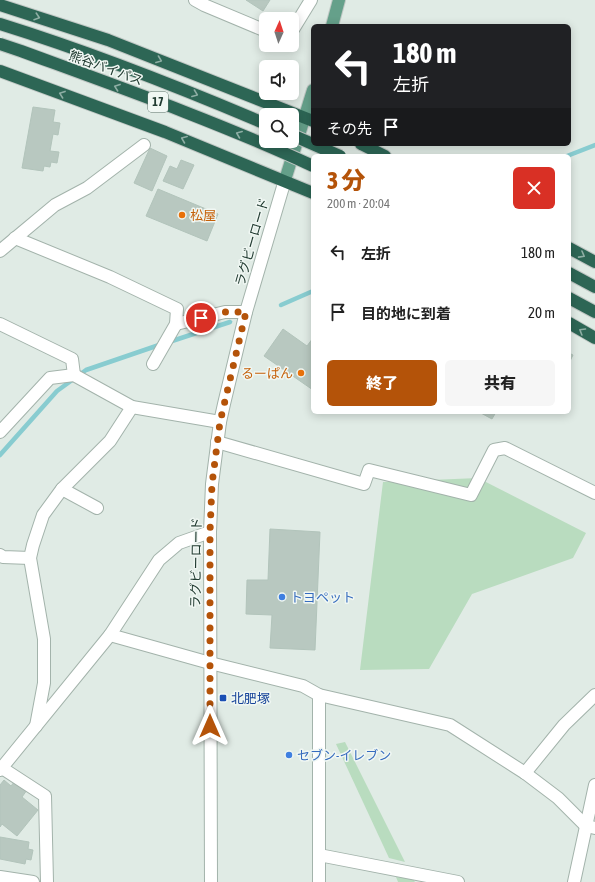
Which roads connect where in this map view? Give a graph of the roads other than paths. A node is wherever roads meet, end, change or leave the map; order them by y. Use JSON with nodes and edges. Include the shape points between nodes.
{"nodes":[{"id":1,"x":195,"y":0,"type":"edge"},
{"id":2,"x":310,"y":0,"type":"edge"},
{"id":3,"x":339,"y":0,"type":"edge"},
{"id":4,"x":0,"y":4,"type":"edge"},
{"id":5,"x":299,"y":19,"type":"edge"},
{"id":6,"x":0,"y":24,"type":"edge"},
{"id":7,"x":333,"y":24,"type":"edge"},
{"id":8,"x":259,"y":28,"type":"edge"},
{"id":9,"x":0,"y":44,"type":"edge"},
{"id":10,"x":0,"y":71,"type":"edge"},
{"id":11,"x":311,"y":104,"type":"edge"},
{"id":12,"x":309,"y":119,"type":"edge"},
{"id":13,"x":259,"y":121,"type":"edge"},
{"id":14,"x":299,"y":138,"type":"edge"},
{"id":15,"x":311,"y":143,"type":"edge"},
{"id":16,"x":144,"y":145,"type":"dead end"},
{"id":17,"x":317,"y":146,"type":"edge"},
{"id":18,"x":365,"y":146,"type":"edge"},
{"id":19,"x":335,"y":154,"type":"edge"},
{"id":20,"x":381,"y":154,"type":"edge"},
{"id":21,"x":311,"y":165,"type":"edge"},
{"id":22,"x":285,"y":180,"type":"junction"},
{"id":23,"x":311,"y":192,"type":"edge"},
{"id":24,"x":15,"y":238,"type":"junction"},
{"id":25,"x":571,"y":249,"type":"edge"},
{"id":26,"x":0,"y":251,"type":"edge"},
{"id":27,"x":595,"y":262,"type":"edge"},
{"id":28,"x":571,"y":275,"type":"edge"},
{"id":29,"x":595,"y":287,"type":"edge"},
{"id":30,"x":571,"y":299,"type":"edge"},
{"id":31,"x":246,"y":312,"type":"junction"},
{"id":32,"x":595,"y":312,"type":"edge"},
{"id":33,"x":0,"y":324,"type":"edge"},
{"id":34,"x":571,"y":324,"type":"edge"},
{"id":35,"x":174,"y":328,"type":"junction"},
{"id":36,"x":595,"y":338,"type":"edge"},
{"id":37,"x":153,"y":364,"type":"dead end"},
{"id":38,"x":75,"y":375,"type":"junction"},
{"id":39,"x":132,"y":406,"type":"junction"},
{"id":40,"x":220,"y":422,"type":"junction"},
{"id":41,"x":0,"y":432,"type":"edge"},
{"id":42,"x":217,"y":442,"type":"junction"},
{"id":43,"x":62,"y":489,"type":"junction"},
{"id":44,"x":595,"y":493,"type":"edge"},
{"id":45,"x":97,"y":508,"type":"dead end"},
{"id":46,"x":210,"y":532,"type":"junction"},
{"id":47,"x":0,"y":554,"type":"edge"},
{"id":48,"x":30,"y":558,"type":"junction"},
{"id":49,"x":110,"y":635,"type":"junction"},
{"id":50,"x":210,"y":663,"type":"junction"},
{"id":51,"x":595,"y":695,"type":"edge"},
{"id":52,"x":319,"y":696,"type":"junction"},
{"id":53,"x":36,"y":726,"type":"junction"},
{"id":54,"x":1,"y":769,"type":"edge"},
{"id":55,"x":525,"y":773,"type":"junction"},
{"id":56,"x":595,"y":785,"type":"edge"},
{"id":57,"x":590,"y":827,"type":"edge"},
{"id":58,"x":319,"y":855,"type":"junction"},
{"id":59,"x":0,"y":877,"type":"edge"},
{"id":60,"x":28,"y":882,"type":"edge"},
{"id":61,"x":47,"y":882,"type":"edge"},
{"id":62,"x":211,"y":882,"type":"edge"},
{"id":63,"x":319,"y":882,"type":"edge"},
{"id":64,"x":458,"y":882,"type":"edge"},
{"id":65,"x":574,"y":882,"type":"edge"}],
"edges":[{"from":1,"to":8,"type":"street"},
{"from":2,"to":5,"type":"street"},
{"from":3,"to":7,"type":"main road"},
{"from":4,"to":12,"type":"highway","one_way":true,"via":[[108,40]]},
{"from":6,"to":13,"type":"highway","name":"熊谷バイパス","number":"17","one_way":true,"via":[[93,56]]},
{"from":21,"to":9,"type":"highway","name":"熊谷バイパス","number":"17","one_way":true,"bridge":true,"via":[[160,103]]},
{"from":22,"to":10,"type":"highway","number":"17","one_way":true,"via":[[166,132]]},
{"from":11,"to":12,"type":"main road","name":"ラグビーロード"},
{"from":12,"to":22,"type":"main road","name":"ラグビーロード"},
{"from":14,"to":15,"type":"highway","bridge":true},
{"from":16,"to":24,"type":"street","via":[[87,188],[55,205]]},
{"from":17,"to":19,"type":"highway","bridge":true},
{"from":18,"to":20,"type":"highway"},
{"from":22,"to":23,"type":"highway","number":"17"},
{"from":22,"to":31,"type":"street","name":"ラグビーロード"},
{"from":24,"to":26,"type":"street"},
{"from":24,"to":35,"type":"street","via":[[110,277],[177,309]]},
{"from":25,"to":27,"type":"highway","one_way":true},
{"from":28,"to":29,"type":"highway"},
{"from":30,"to":32,"type":"highway"},
{"from":31,"to":35,"type":"street","via":[[225,312]]},
{"from":31,"to":40,"type":"street","name":"ラグビーロード"},
{"from":33,"to":38,"type":"street","via":[[72,359]]},
{"from":36,"to":34,"type":"highway","one_way":true},
{"from":35,"to":37,"type":"street"},
{"from":38,"to":39,"type":"street"},
{"from":38,"to":41,"type":"street","via":[[50,378]]},
{"from":39,"to":40,"type":"street"},
{"from":39,"to":43,"type":"street","via":[[110,441]]},
{"from":40,"to":42,"type":"street","name":"ラグビーロード"},
{"from":42,"to":44,"type":"street","via":[[364,484],[369,470],[471,496],[494,450],[505,448]]},
{"from":42,"to":46,"type":"street","name":"ラグビーロード"},
{"from":43,"to":45,"type":"street"},
{"from":43,"to":48,"type":"street","via":[[43,515]]},
{"from":46,"to":49,"type":"street","via":[[179,543],[159,560]]},
{"from":46,"to":50,"type":"street","name":"ラグビーロード"},
{"from":47,"to":48,"type":"street","via":[[3,557]]},
{"from":48,"to":53,"type":"street","via":[[44,639],[44,683]]},
{"from":49,"to":50,"type":"street"},
{"from":49,"to":53,"type":"street"},
{"from":50,"to":52,"type":"street","via":[[303,686]]},
{"from":50,"to":62,"type":"street","name":"ラグビーロード"},
{"from":51,"to":55,"type":"street","via":[[564,725]]},
{"from":52,"to":55,"type":"street","via":[[450,725]]},
{"from":52,"to":58,"type":"street"},
{"from":53,"to":54,"type":"street"},
{"from":54,"to":61,"type":"street","via":[[45,796]]},
{"from":55,"to":57,"type":"street"},
{"from":56,"to":57,"type":"street"},
{"from":57,"to":65,"type":"street"},
{"from":58,"to":63,"type":"street"},
{"from":58,"to":64,"type":"street"},
{"from":59,"to":60,"type":"street"}]}
